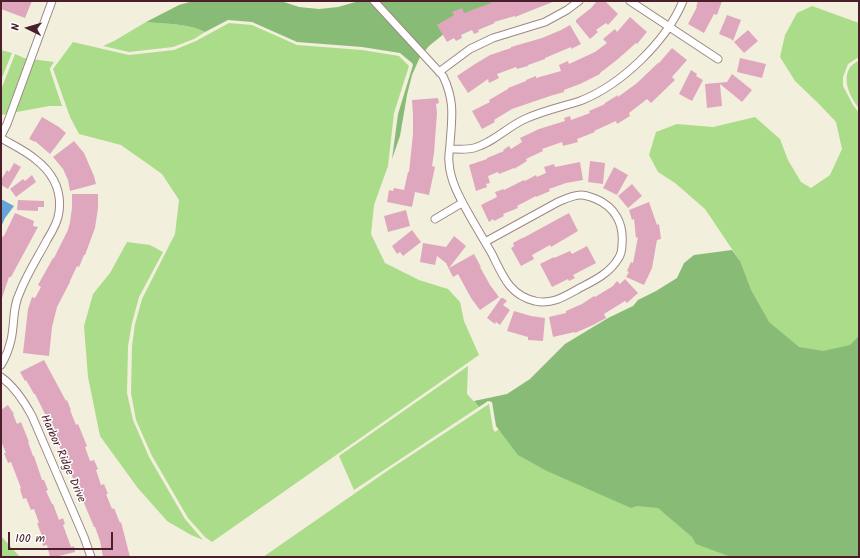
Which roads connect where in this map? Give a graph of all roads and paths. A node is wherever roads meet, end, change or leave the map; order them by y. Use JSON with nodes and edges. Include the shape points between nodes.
{"nodes":[{"id":1,"x":52,"y":1,"type":"edge"},
{"id":2,"x":374,"y":1,"type":"edge"},
{"id":3,"x":578,"y":1,"type":"edge"},
{"id":4,"x":630,"y":1,"type":"edge"},
{"id":5,"x":683,"y":1,"type":"edge"},
{"id":6,"x":669,"y":27,"type":"junction"},
{"id":7,"x":718,"y":59,"type":"dead end"},
{"id":8,"x":439,"y":72,"type":"junction"},
{"id":9,"x":1,"y":137,"type":"edge"},
{"id":10,"x":450,"y":149,"type":"junction"},
{"id":11,"x":462,"y":203,"type":"junction"},
{"id":12,"x":435,"y":219,"type":"dead end"},
{"id":13,"x":485,"y":242,"type":"junction"},
{"id":14,"x":1,"y":365,"type":"edge"},
{"id":15,"x":1,"y":376,"type":"edge"},
{"id":16,"x":91,"y":557,"type":"edge"}],
"edges":[{"from":1,"to":9,"type":"street"},
{"from":2,"to":8,"type":"street"},
{"from":3,"to":8,"type":"street","via":[[545,22],[493,38],[470,49]]},
{"from":4,"to":6,"type":"street"},
{"from":5,"to":6,"type":"street"},
{"from":6,"to":7,"type":"street"},
{"from":6,"to":10,"type":"street","via":[[646,55],[618,79],[597,92],[524,119],[486,144],[473,148]]},
{"from":8,"to":10,"type":"street","via":[[446,83],[452,103]]},
{"from":9,"to":14,"type":"street","via":[[35,158],[45,168],[56,183],[59,212],[15,304],[12,339]]},
{"from":10,"to":11,"type":"street","via":[[450,173]]},
{"from":11,"to":12,"type":"street"},
{"from":11,"to":13,"type":"street"},
{"from":13,"to":13,"type":"street","via":[[558,202],[581,195],[592,197],[610,207],[621,226],[623,236],[620,258],[604,274],[559,300],[545,302],[525,298],[509,286]]},
{"from":15,"to":16,"type":"street","name":"Harbor Ridge Drive","via":[[19,394],[32,416]]}]}
